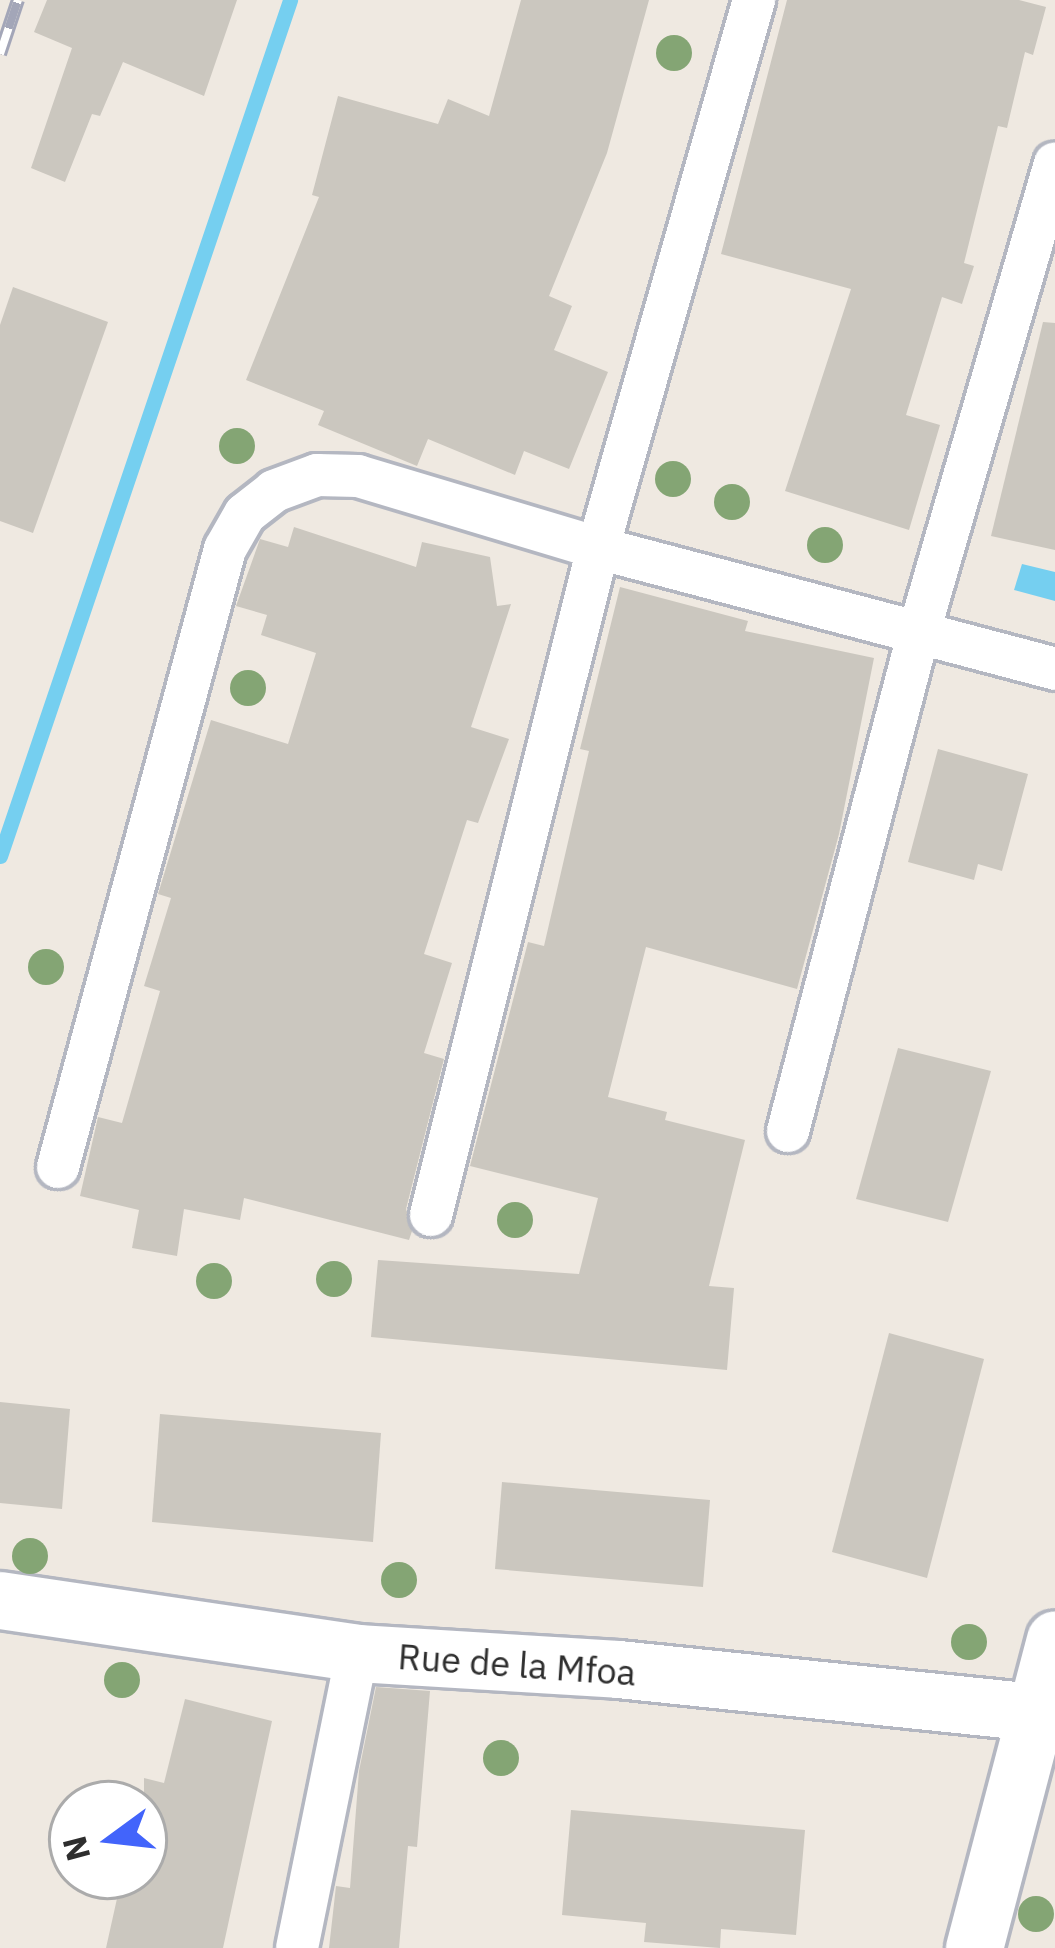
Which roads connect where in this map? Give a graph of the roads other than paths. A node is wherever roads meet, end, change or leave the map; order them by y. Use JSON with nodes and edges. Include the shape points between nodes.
{"nodes":[{"id":1,"x":754,"y":0,"type":"edge"},
{"id":2,"x":1055,"y":163,"type":"edge"},
{"id":3,"x":598,"y":548,"type":"junction"},
{"id":4,"x":918,"y":634,"type":"junction"},
{"id":5,"x":1055,"y":669,"type":"edge"},
{"id":6,"x":788,"y":1131,"type":"dead end"},
{"id":7,"x":58,"y":1167,"type":"dead end"},
{"id":8,"x":431,"y":1215,"type":"dead end"},
{"id":9,"x":0,"y":1600,"type":"edge"},
{"id":10,"x":1055,"y":1639,"type":"edge"},
{"id":11,"x":357,"y":1653,"type":"junction"},
{"id":12,"x":1046,"y":1713,"type":"edge"},
{"id":13,"x":297,"y":1948,"type":"edge"},
{"id":14,"x":974,"y":1948,"type":"edge"}],
"edges":[{"from":1,"to":3,"type":"street"},
{"from":2,"to":4,"type":"street"},
{"from":3,"to":4,"type":"street"},
{"from":3,"to":7,"type":"street","via":[[358,476],[317,476],[274,491],[244,514],[225,549]]},
{"from":3,"to":8,"type":"street"},
{"from":4,"to":5,"type":"street"},
{"from":4,"to":6,"type":"street"},
{"from":9,"to":11,"type":"street","name":"Rue de la Mfoa"},
{"from":10,"to":12,"type":"street"},
{"from":11,"to":12,"type":"street","name":"Rue de la Mfoa","via":[[617,1669]]},
{"from":11,"to":13,"type":"street"},
{"from":12,"to":14,"type":"street"}]}
